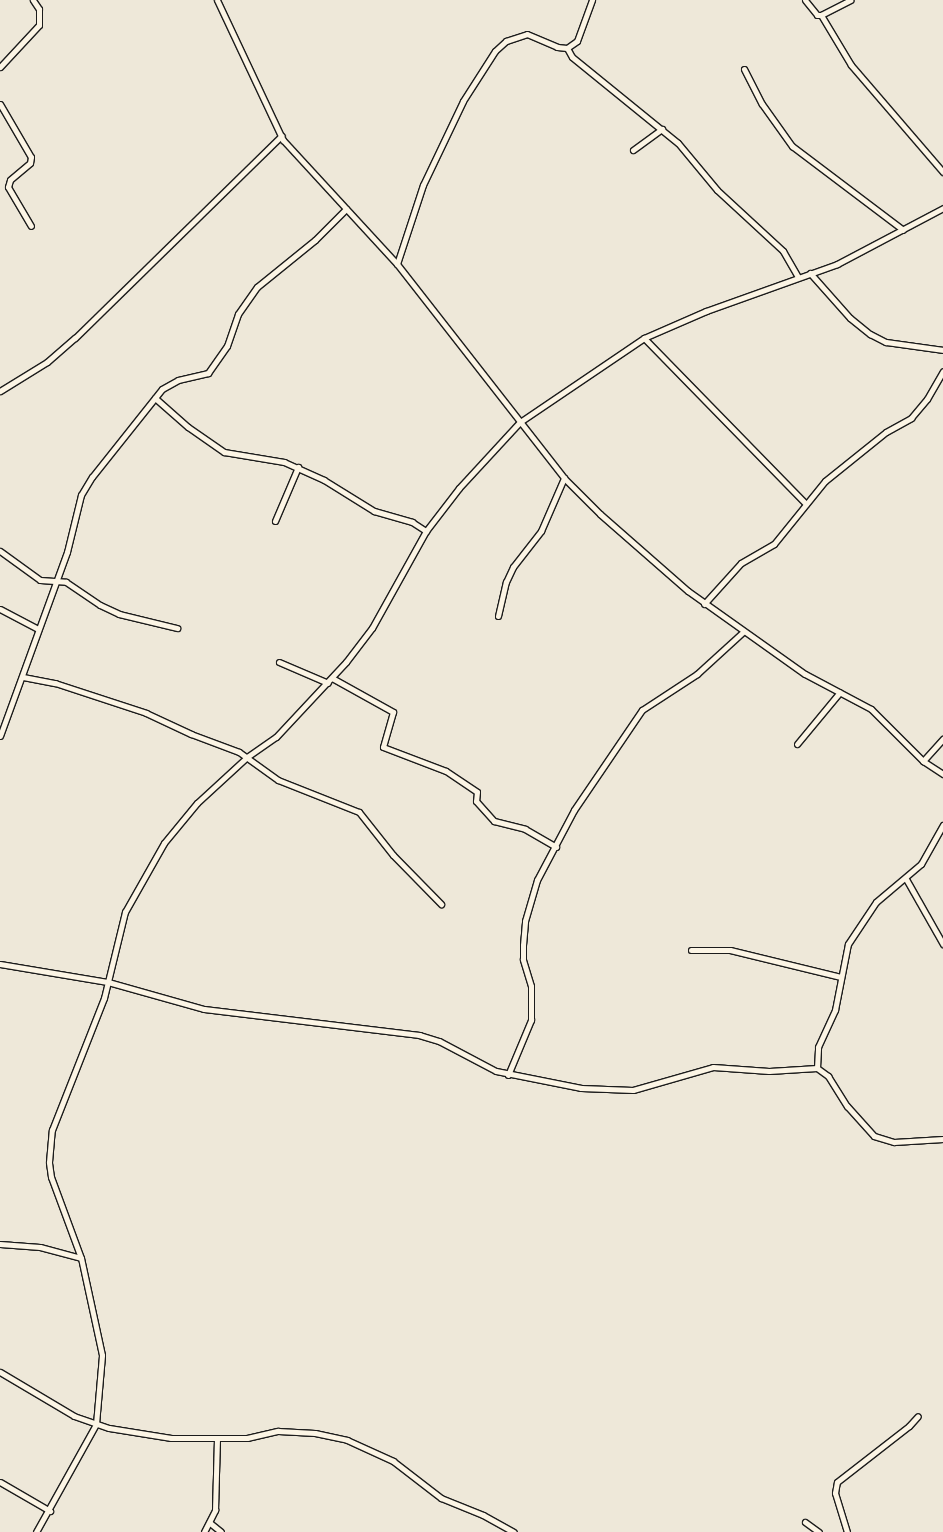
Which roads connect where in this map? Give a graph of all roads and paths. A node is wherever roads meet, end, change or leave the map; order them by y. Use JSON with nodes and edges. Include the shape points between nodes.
{"nodes":[{"id":1,"x":33,"y":0,"type":"edge"},
{"id":2,"x":218,"y":0,"type":"edge"},
{"id":3,"x":592,"y":0,"type":"edge"},
{"id":4,"x":806,"y":0,"type":"edge"},
{"id":5,"x":850,"y":0,"type":"edge"},
{"id":6,"x":821,"y":15,"type":"junction"},
{"id":7,"x":567,"y":48,"type":"junction"},
{"id":8,"x":0,"y":67,"type":"edge"},
{"id":9,"x":744,"y":69,"type":"dead end"},
{"id":10,"x":0,"y":104,"type":"edge"},
{"id":11,"x":662,"y":129,"type":"junction"},
{"id":12,"x":281,"y":136,"type":"junction"},
{"id":13,"x":633,"y":150,"type":"dead end"},
{"id":14,"x":943,"y":172,"type":"edge"},
{"id":15,"x":346,"y":208,"type":"junction"},
{"id":16,"x":943,"y":208,"type":"edge"},
{"id":17,"x":31,"y":226,"type":"dead end"},
{"id":18,"x":904,"y":230,"type":"junction"},
{"id":19,"x":397,"y":264,"type":"junction"},
{"id":20,"x":810,"y":273,"type":"junction"},
{"id":21,"x":798,"y":277,"type":"junction"},
{"id":22,"x":644,"y":338,"type":"junction"},
{"id":23,"x":943,"y":350,"type":"edge"},
{"id":24,"x":943,"y":371,"type":"edge"},
{"id":25,"x":0,"y":391,"type":"edge"},
{"id":26,"x":154,"y":398,"type":"junction"},
{"id":27,"x":520,"y":422,"type":"junction"},
{"id":28,"x":298,"y":467,"type":"junction"},
{"id":29,"x":564,"y":478,"type":"junction"},
{"id":30,"x":806,"y":504,"type":"junction"},
{"id":31,"x":275,"y":521,"type":"dead end"},
{"id":32,"x":426,"y":531,"type":"junction"},
{"id":33,"x":0,"y":551,"type":"edge"},
{"id":34,"x":57,"y":581,"type":"junction"},
{"id":35,"x":704,"y":604,"type":"junction"},
{"id":36,"x":0,"y":609,"type":"edge"},
{"id":37,"x":498,"y":616,"type":"dead end"},
{"id":38,"x":38,"y":628,"type":"junction"},
{"id":39,"x":176,"y":628,"type":"dead end"},
{"id":40,"x":743,"y":632,"type":"junction"},
{"id":41,"x":279,"y":662,"type":"dead end"},
{"id":42,"x":23,"y":677,"type":"junction"},
{"id":43,"x":332,"y":678,"type":"junction"},
{"id":44,"x":328,"y":682,"type":"junction"},
{"id":45,"x":840,"y":692,"type":"junction"},
{"id":46,"x":0,"y":736,"type":"edge"},
{"id":47,"x":943,"y":739,"type":"edge"},
{"id":48,"x":797,"y":744,"type":"dead end"},
{"id":49,"x":247,"y":757,"type":"junction"},
{"id":50,"x":923,"y":761,"type":"junction"},
{"id":51,"x":943,"y":774,"type":"edge"},
{"id":52,"x":943,"y":825,"type":"edge"},
{"id":53,"x":556,"y":847,"type":"junction"},
{"id":54,"x":906,"y":879,"type":"junction"},
{"id":55,"x":441,"y":904,"type":"dead end"},
{"id":56,"x":943,"y":944,"type":"edge"},
{"id":57,"x":691,"y":950,"type":"dead end"},
{"id":58,"x":0,"y":964,"type":"edge"},
{"id":59,"x":841,"y":977,"type":"junction"},
{"id":60,"x":108,"y":982,"type":"junction"},
{"id":61,"x":816,"y":1068,"type":"junction"},
{"id":62,"x":508,"y":1075,"type":"junction"},
{"id":63,"x":943,"y":1139,"type":"edge"},
{"id":64,"x":0,"y":1244,"type":"edge"},
{"id":65,"x":81,"y":1258,"type":"junction"},
{"id":66,"x":0,"y":1372,"type":"edge"},
{"id":67,"x":918,"y":1416,"type":"dead end"},
{"id":68,"x":96,"y":1424,"type":"junction"},
{"id":69,"x":216,"y":1440,"type":"junction"},
{"id":70,"x":0,"y":1482,"type":"edge"},
{"id":71,"x":50,"y":1511,"type":"junction"},
{"id":72,"x":805,"y":1522,"type":"dead end"},
{"id":73,"x":210,"y":1523,"type":"junction"},
{"id":74,"x":36,"y":1532,"type":"edge"},
{"id":75,"x":204,"y":1532,"type":"edge"},
{"id":76,"x":222,"y":1532,"type":"edge"},
{"id":77,"x":514,"y":1532,"type":"edge"},
{"id":78,"x":818,"y":1532,"type":"edge"},
{"id":79,"x":847,"y":1532,"type":"edge"}],
"edges":[{"from":1,"to":8,"type":"street","via":[[39,9],[39,25]]},
{"from":2,"to":12,"type":"street"},
{"from":3,"to":7,"type":"street","via":[[577,40]]},
{"from":4,"to":6,"type":"street","via":[[817,15]]},
{"from":5,"to":6,"type":"street"},
{"from":6,"to":14,"type":"street","via":[[851,65]]},
{"from":7,"to":11,"type":"street","via":[[572,57]]},
{"from":7,"to":19,"type":"street","via":[[527,34],[506,41],[495,51],[463,101],[423,184]]},
{"from":9,"to":18,"type":"street","via":[[762,104],[792,146]]},
{"from":10,"to":17,"type":"street","via":[[32,161],[10,180],[8,186]]},
{"from":11,"to":13,"type":"street"},
{"from":11,"to":21,"type":"street","via":[[738,211],[783,251]]},
{"from":12,"to":15,"type":"street"},
{"from":12,"to":25,"type":"street","via":[[74,338],[47,362]]},
{"from":15,"to":19,"type":"street"},
{"from":15,"to":26,"type":"street","via":[[325,231],[257,287],[238,314],[228,346],[208,373],[178,380]]},
{"from":16,"to":18,"type":"street"},
{"from":18,"to":20,"type":"street","via":[[837,264]]},
{"from":19,"to":27,"type":"street"},
{"from":20,"to":21,"type":"street"},
{"from":20,"to":23,"type":"street","via":[[850,318],[870,334],[886,342]]},
{"from":21,"to":22,"type":"street"},
{"from":22,"to":27,"type":"street"},
{"from":22,"to":30,"type":"street"},
{"from":24,"to":30,"type":"street","via":[[927,399],[911,418],[845,464]]},
{"from":26,"to":28,"type":"street","via":[[188,428],[224,452],[238,457],[268,457]]},
{"from":26,"to":34,"type":"street","via":[[81,496]]},
{"from":27,"to":29,"type":"street"},
{"from":27,"to":32,"type":"street","via":[[459,488]]},
{"from":28,"to":31,"type":"street"},
{"from":28,"to":32,"type":"street","via":[[374,511],[412,522]]},
{"from":29,"to":35,"type":"street","via":[[642,552]]},
{"from":29,"to":37,"type":"street","via":[[541,530],[513,566]]},
{"from":30,"to":35,"type":"street","via":[[774,544],[741,563]]},
{"from":32,"to":43,"type":"street","via":[[372,628]]},
{"from":33,"to":34,"type":"street","via":[[40,580]]},
{"from":34,"to":38,"type":"street"},
{"from":34,"to":39,"type":"street","via":[[66,582],[119,614]]},
{"from":35,"to":40,"type":"street"},
{"from":36,"to":38,"type":"street"},
{"from":38,"to":42,"type":"street"},
{"from":40,"to":45,"type":"street","via":[[805,674]]},
{"from":40,"to":53,"type":"street","via":[[697,674],[642,710],[574,810]]},
{"from":41,"to":44,"type":"street"},
{"from":42,"to":46,"type":"street"},
{"from":42,"to":49,"type":"street","via":[[55,683],[146,713]]},
{"from":43,"to":44,"type":"street"},
{"from":43,"to":53,"type":"street","via":[[393,712],[382,747],[446,771],[477,792],[476,801],[494,821],[526,829]]},
{"from":44,"to":49,"type":"street","via":[[276,737]]},
{"from":45,"to":48,"type":"street"},
{"from":45,"to":50,"type":"street","via":[[885,720]]},
{"from":47,"to":50,"type":"street"},
{"from":49,"to":55,"type":"street","via":[[257,768],[278,780],[359,812],[393,855]]},
{"from":49,"to":60,"type":"street","via":[[182,818],[146,872],[126,912]]},
{"from":50,"to":51,"type":"street"},
{"from":52,"to":54,"type":"street","via":[[929,853]]},
{"from":53,"to":62,"type":"street","via":[[537,880],[525,921],[523,959],[531,986],[531,1020]]},
{"from":54,"to":56,"type":"street"},
{"from":54,"to":59,"type":"street","via":[[868,912],[844,954]]},
{"from":57,"to":59,"type":"street","via":[[730,950]]},
{"from":58,"to":60,"type":"street","via":[[29,972]]},
{"from":59,"to":61,"type":"street","via":[[835,1010],[818,1047]]},
{"from":60,"to":62,"type":"street","via":[[204,1009],[424,1036]]},
{"from":60,"to":65,"type":"street","via":[[52,1130],[50,1145],[51,1177]]},
{"from":61,"to":62,"type":"street","via":[[769,1071],[713,1067],[633,1090],[615,1091]]},
{"from":61,"to":63,"type":"street","via":[[828,1076],[847,1106],[874,1136],[894,1142]]},
{"from":64,"to":65,"type":"street","via":[[40,1247]]},
{"from":65,"to":68,"type":"street","via":[[102,1355]]},
{"from":66,"to":68,"type":"street","via":[[66,1411]]},
{"from":67,"to":79,"type":"street","via":[[838,1482],[835,1493]]},
{"from":68,"to":69,"type":"street","via":[[163,1437]]},
{"from":68,"to":71,"type":"street"},
{"from":69,"to":73,"type":"street","via":[[215,1510]]},
{"from":69,"to":77,"type":"street","via":[[278,1431],[315,1433],[347,1440],[393,1462],[441,1498]]},
{"from":70,"to":71,"type":"street"},
{"from":71,"to":74,"type":"street"},
{"from":72,"to":78,"type":"street"},
{"from":73,"to":75,"type":"street"},
{"from":73,"to":76,"type":"street"}]}
